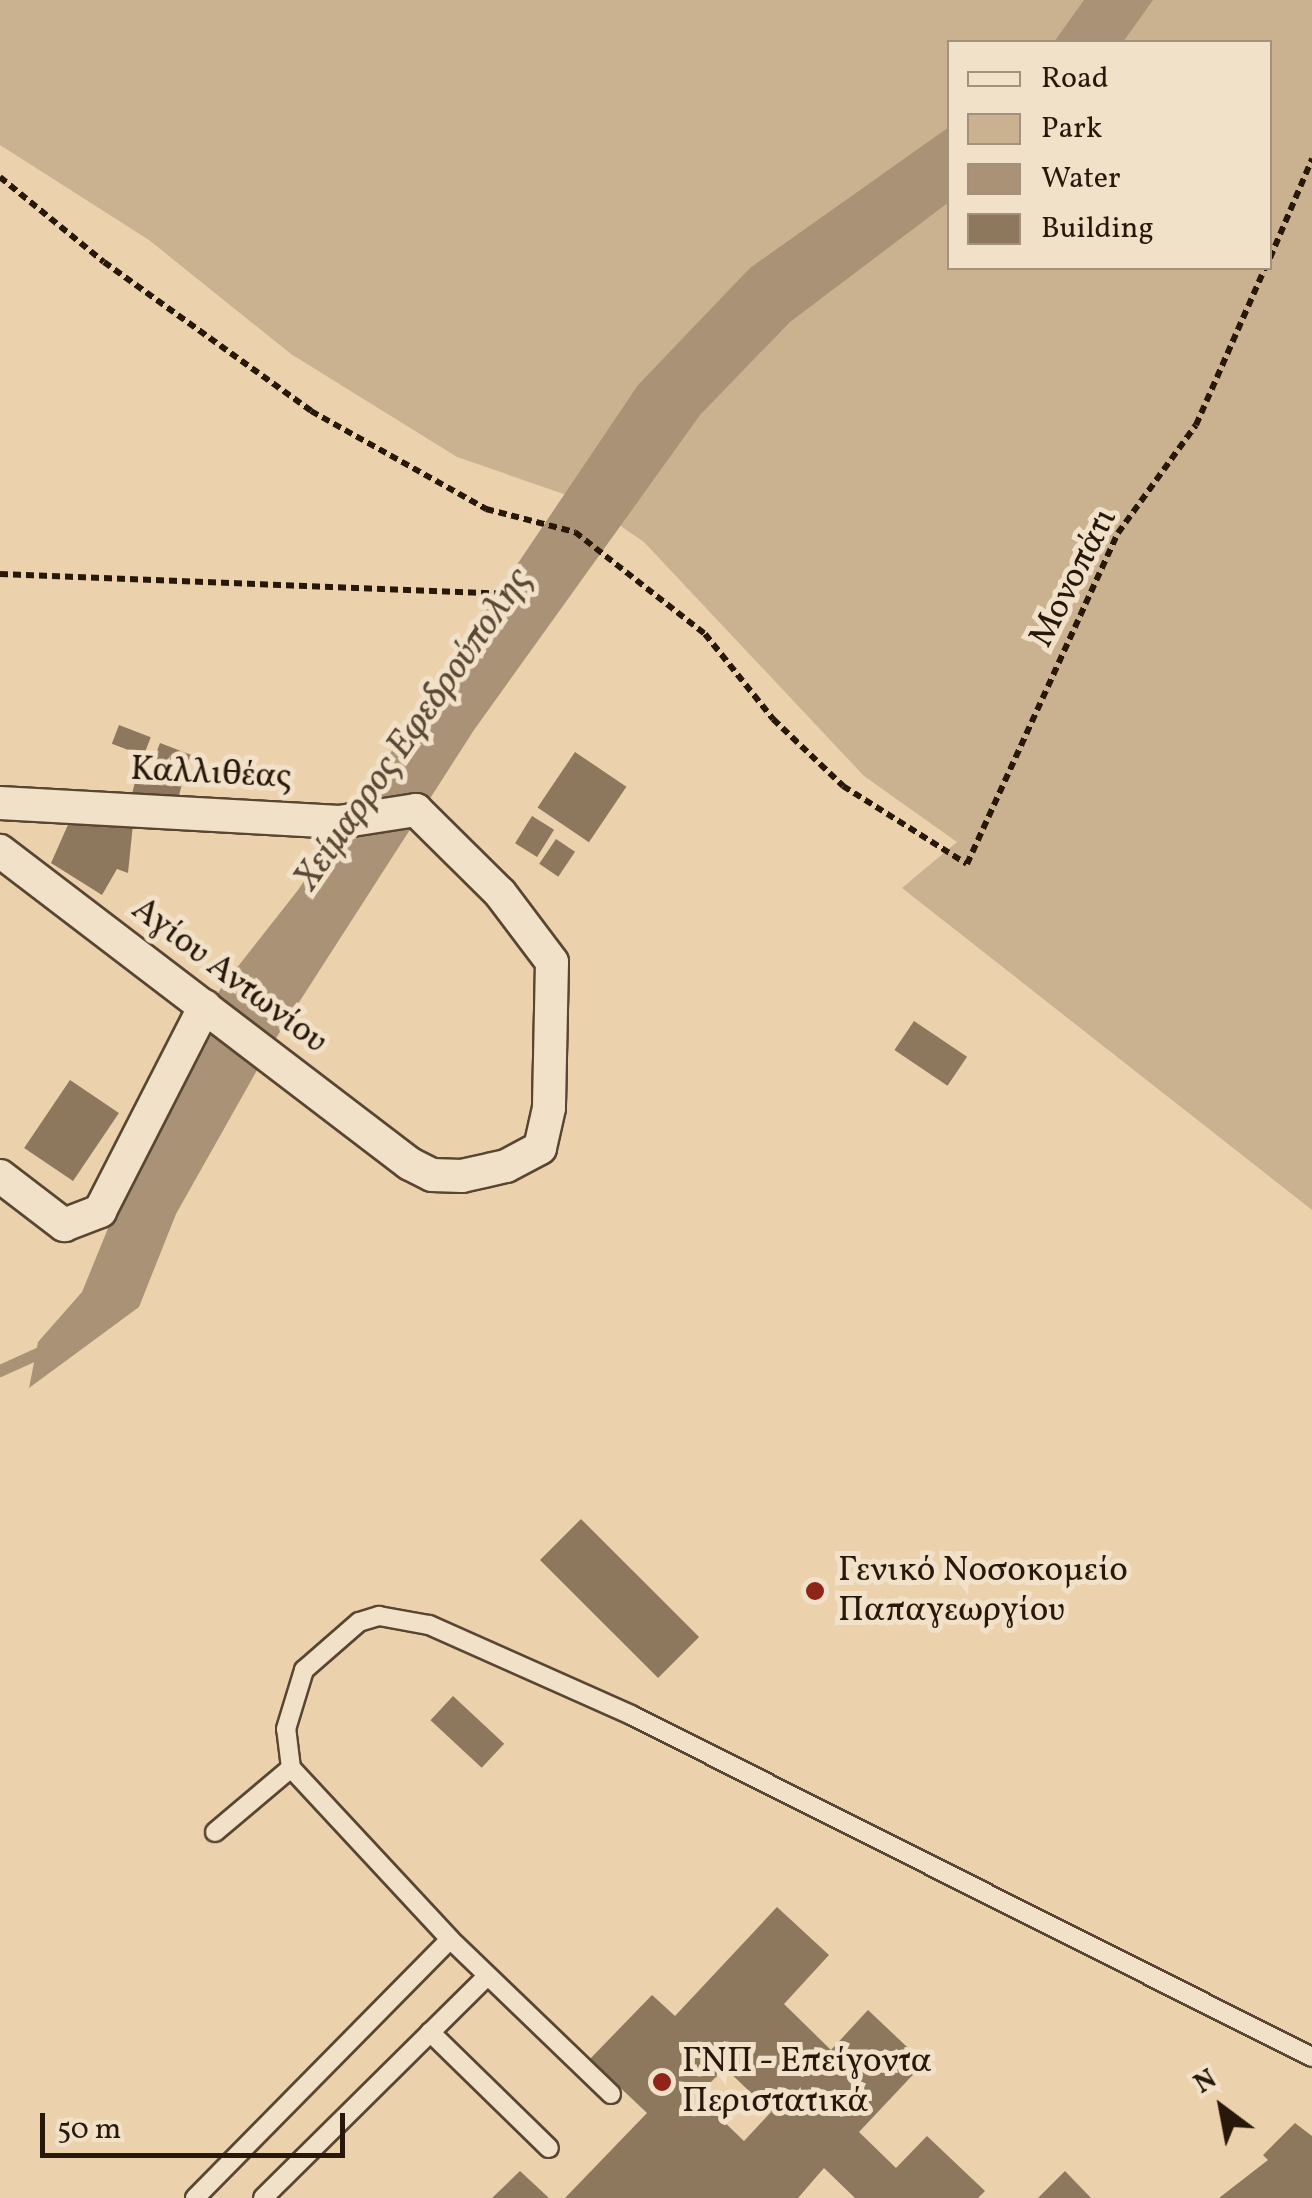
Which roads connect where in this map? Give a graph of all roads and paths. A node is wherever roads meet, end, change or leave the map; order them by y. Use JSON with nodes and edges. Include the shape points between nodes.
{"nodes":[{"id":1,"x":1312,"y":159,"type":"edge"},
{"id":2,"x":0,"y":177,"type":"edge"},
{"id":3,"x":1272,"y":253,"type":"edge"},
{"id":4,"x":1264,"y":270,"type":"edge"},
{"id":5,"x":0,"y":574,"type":"edge"},
{"id":6,"x":512,"y":594,"type":"dead end"},
{"id":7,"x":0,"y":803,"type":"edge"},
{"id":8,"x":0,"y":851,"type":"edge"},
{"id":9,"x":205,"y":1006,"type":"junction"},
{"id":10,"x":410,"y":1164,"type":"joint"},
{"id":11,"x":0,"y":1176,"type":"edge"},
{"id":12,"x":291,"y":1768,"type":"junction"},
{"id":13,"x":216,"y":1832,"type":"dead end"},
{"id":14,"x":450,"y":1939,"type":"junction"},
{"id":15,"x":487,"y":1976,"type":"junction"},
{"id":16,"x":430,"y":2032,"type":"junction"},
{"id":17,"x":1312,"y":2057,"type":"edge"},
{"id":18,"x":610,"y":2094,"type":"dead end"},
{"id":19,"x":549,"y":2148,"type":"dead end"},
{"id":20,"x":195,"y":2198,"type":"edge"},
{"id":21,"x":263,"y":2198,"type":"edge"}],
"edges":[{"from":1,"to":3,"type":"path"},
{"from":2,"to":4,"type":"path","name":"Μονοπάτι","via":[[104,262],[311,410],[486,508],[575,532],[705,634],[774,719],[843,786],[967,864],[1118,533],[1196,425]]},
{"from":5,"to":6,"type":"path"},
{"from":7,"to":10,"type":"street","name":"Καλλιθέας","via":[[339,822],[416,810],[544,945],[552,993],[549,1108],[540,1148],[506,1166],[462,1176],[432,1175]]},
{"from":8,"to":9,"type":"street","name":"Αγίου Αντωνίου"},
{"from":9,"to":10,"type":"street","name":"Αγίου Αντωνίου"},
{"from":9,"to":11,"type":"street","via":[[100,1211],[64,1225]]},
{"from":12,"to":13,"type":"lane"},
{"from":12,"to":14,"type":"lane"},
{"from":12,"to":17,"type":"lane","via":[[290,1706],[312,1658],[369,1618],[408,1618],[800,1796]]},
{"from":14,"to":15,"type":"lane"},
{"from":14,"to":20,"type":"lane"},
{"from":15,"to":16,"type":"lane"},
{"from":15,"to":18,"type":"lane"},
{"from":16,"to":19,"type":"lane"},
{"from":16,"to":21,"type":"lane"}]}
